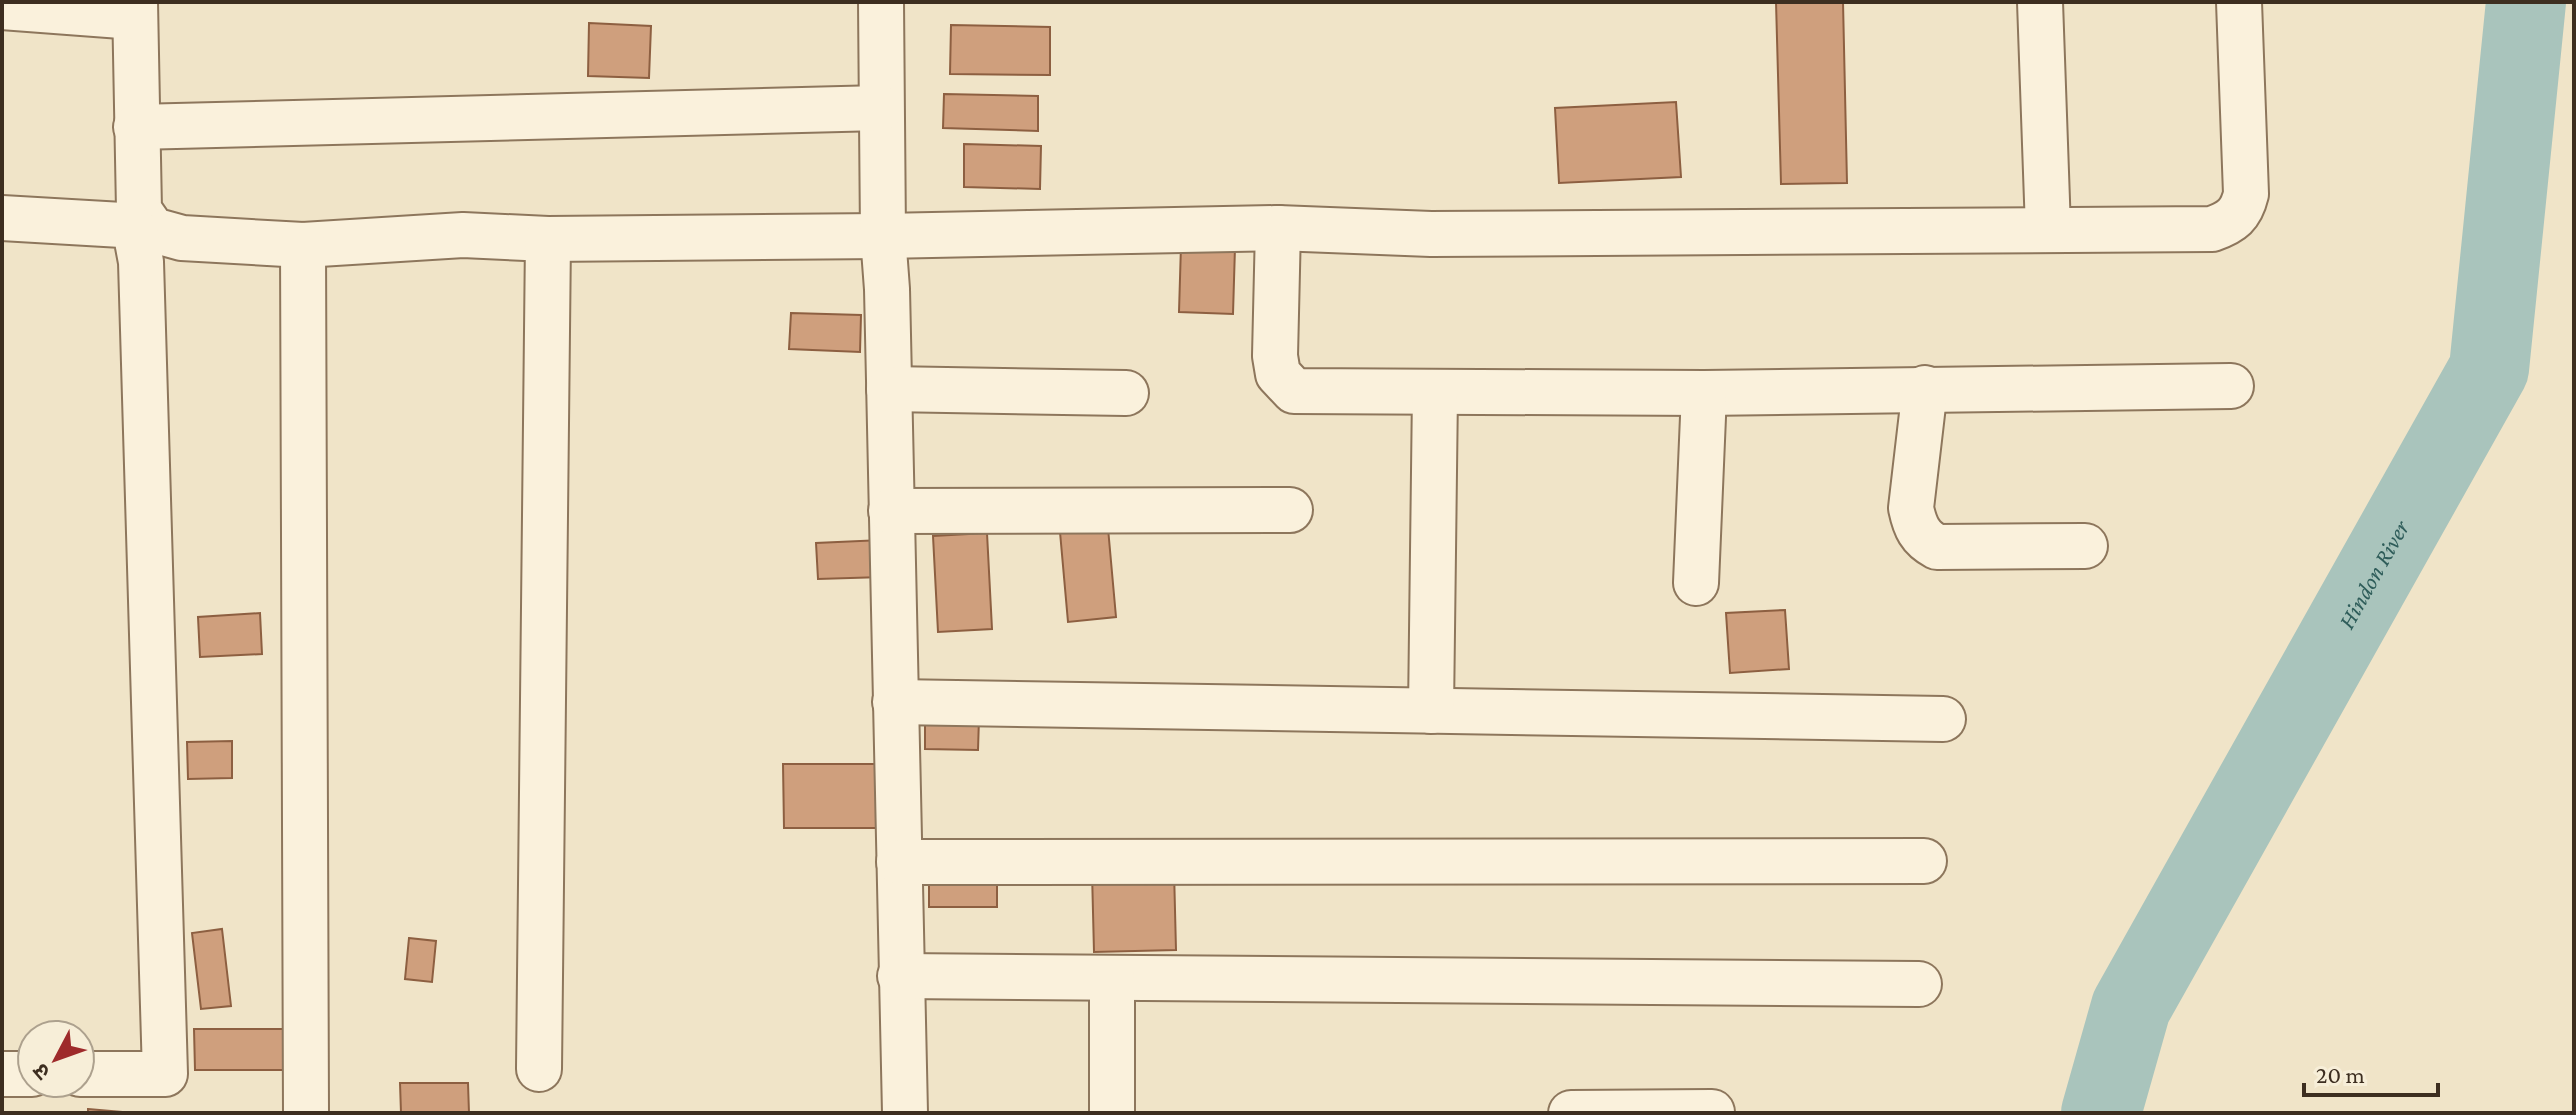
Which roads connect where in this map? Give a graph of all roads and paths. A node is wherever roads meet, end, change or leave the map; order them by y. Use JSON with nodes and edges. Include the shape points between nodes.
{"nodes":[{"id":1,"x":881,"y":2,"type":"edge"},
{"id":2,"x":2040,"y":2,"type":"edge"},
{"id":3,"x":2239,"y":2,"type":"edge"},
{"id":4,"x":2,"y":7,"type":"edge"},
{"id":5,"x":135,"y":10,"type":"edge"},
{"id":6,"x":881,"y":108,"type":"junction"},
{"id":7,"x":136,"y":127,"type":"junction"},
{"id":8,"x":2,"y":195,"type":"edge"},
{"id":9,"x":139,"y":210,"type":"junction"},
{"id":10,"x":2,"y":218,"type":"edge"},
{"id":11,"x":1278,"y":228,"type":"junction"},
{"id":12,"x":2048,"y":229,"type":"junction"},
{"id":13,"x":883,"y":236,"type":"junction"},
{"id":14,"x":548,"y":239,"type":"junction"},
{"id":15,"x":303,"y":245,"type":"junction"},
{"id":16,"x":2231,"y":386,"type":"dead end"},
{"id":17,"x":1925,"y":388,"type":"junction"},
{"id":18,"x":889,"y":389,"type":"junction"},
{"id":19,"x":1435,"y":392,"type":"junction"},
{"id":20,"x":1126,"y":393,"type":"dead end"},
{"id":21,"x":1704,"y":393,"type":"junction"},
{"id":22,"x":1290,"y":510,"type":"dead end"},
{"id":23,"x":891,"y":511,"type":"junction"},
{"id":24,"x":2085,"y":546,"type":"dead end"},
{"id":25,"x":1696,"y":583,"type":"dead end"},
{"id":26,"x":895,"y":702,"type":"junction"},
{"id":27,"x":1431,"y":711,"type":"junction"},
{"id":28,"x":1943,"y":719,"type":"dead end"},
{"id":29,"x":1924,"y":861,"type":"dead end"},
{"id":30,"x":899,"y":862,"type":"junction"},
{"id":31,"x":900,"y":976,"type":"junction"},
{"id":32,"x":1112,"y":978,"type":"junction"},
{"id":33,"x":1919,"y":984,"type":"dead end"},
{"id":34,"x":539,"y":1069,"type":"dead end"},
{"id":35,"x":96,"y":1074,"type":"edge"},
{"id":36,"x":1712,"y":1112,"type":"edge"},
{"id":37,"x":306,"y":1113,"type":"edge"},
{"id":38,"x":905,"y":1113,"type":"edge"},
{"id":39,"x":1112,"y":1113,"type":"edge"},
{"id":40,"x":1571,"y":1113,"type":"edge"}],
"edges":[{"from":1,"to":6,"type":"street"},
{"from":2,"to":12,"type":"street"},
{"from":3,"to":12,"type":"street","via":[[2243,208],[2212,229]]},
{"from":4,"to":5,"type":"street"},
{"from":5,"to":7,"type":"street"},
{"from":6,"to":7,"type":"street"},
{"from":6,"to":13,"type":"street"},
{"from":7,"to":9,"type":"street"},
{"from":8,"to":9,"type":"street","via":[[89,199]]},
{"from":9,"to":15,"type":"street","via":[[153,230],[182,238]]},
{"from":10,"to":35,"type":"street","via":[[122,225],[135,230],[141,262],[165,1074]]},
{"from":11,"to":12,"type":"street","via":[[1431,234]]},
{"from":11,"to":13,"type":"street"},
{"from":11,"to":19,"type":"street","via":[[1275,356],[1286,384],[1312,393]]},
{"from":13,"to":14,"type":"street"},
{"from":13,"to":18,"type":"street"},
{"from":14,"to":15,"type":"street","via":[[463,235]]},
{"from":14,"to":34,"type":"street"},
{"from":15,"to":37,"type":"street"},
{"from":16,"to":17,"type":"street"},
{"from":17,"to":21,"type":"street"},
{"from":17,"to":24,"type":"street","via":[[1911,508],[1914,526],[1926,541],[1937,547]]},
{"from":18,"to":20,"type":"street"},
{"from":18,"to":23,"type":"street"},
{"from":19,"to":21,"type":"street"},
{"from":19,"to":27,"type":"street"},
{"from":21,"to":25,"type":"street"},
{"from":22,"to":23,"type":"street"},
{"from":23,"to":26,"type":"street"},
{"from":26,"to":27,"type":"street"},
{"from":26,"to":30,"type":"street"},
{"from":27,"to":28,"type":"street"},
{"from":29,"to":30,"type":"street"},
{"from":30,"to":31,"type":"street"},
{"from":31,"to":32,"type":"street"},
{"from":31,"to":38,"type":"street"},
{"from":32,"to":33,"type":"street"},
{"from":32,"to":39,"type":"street"},
{"from":36,"to":40,"type":"street"}]}
